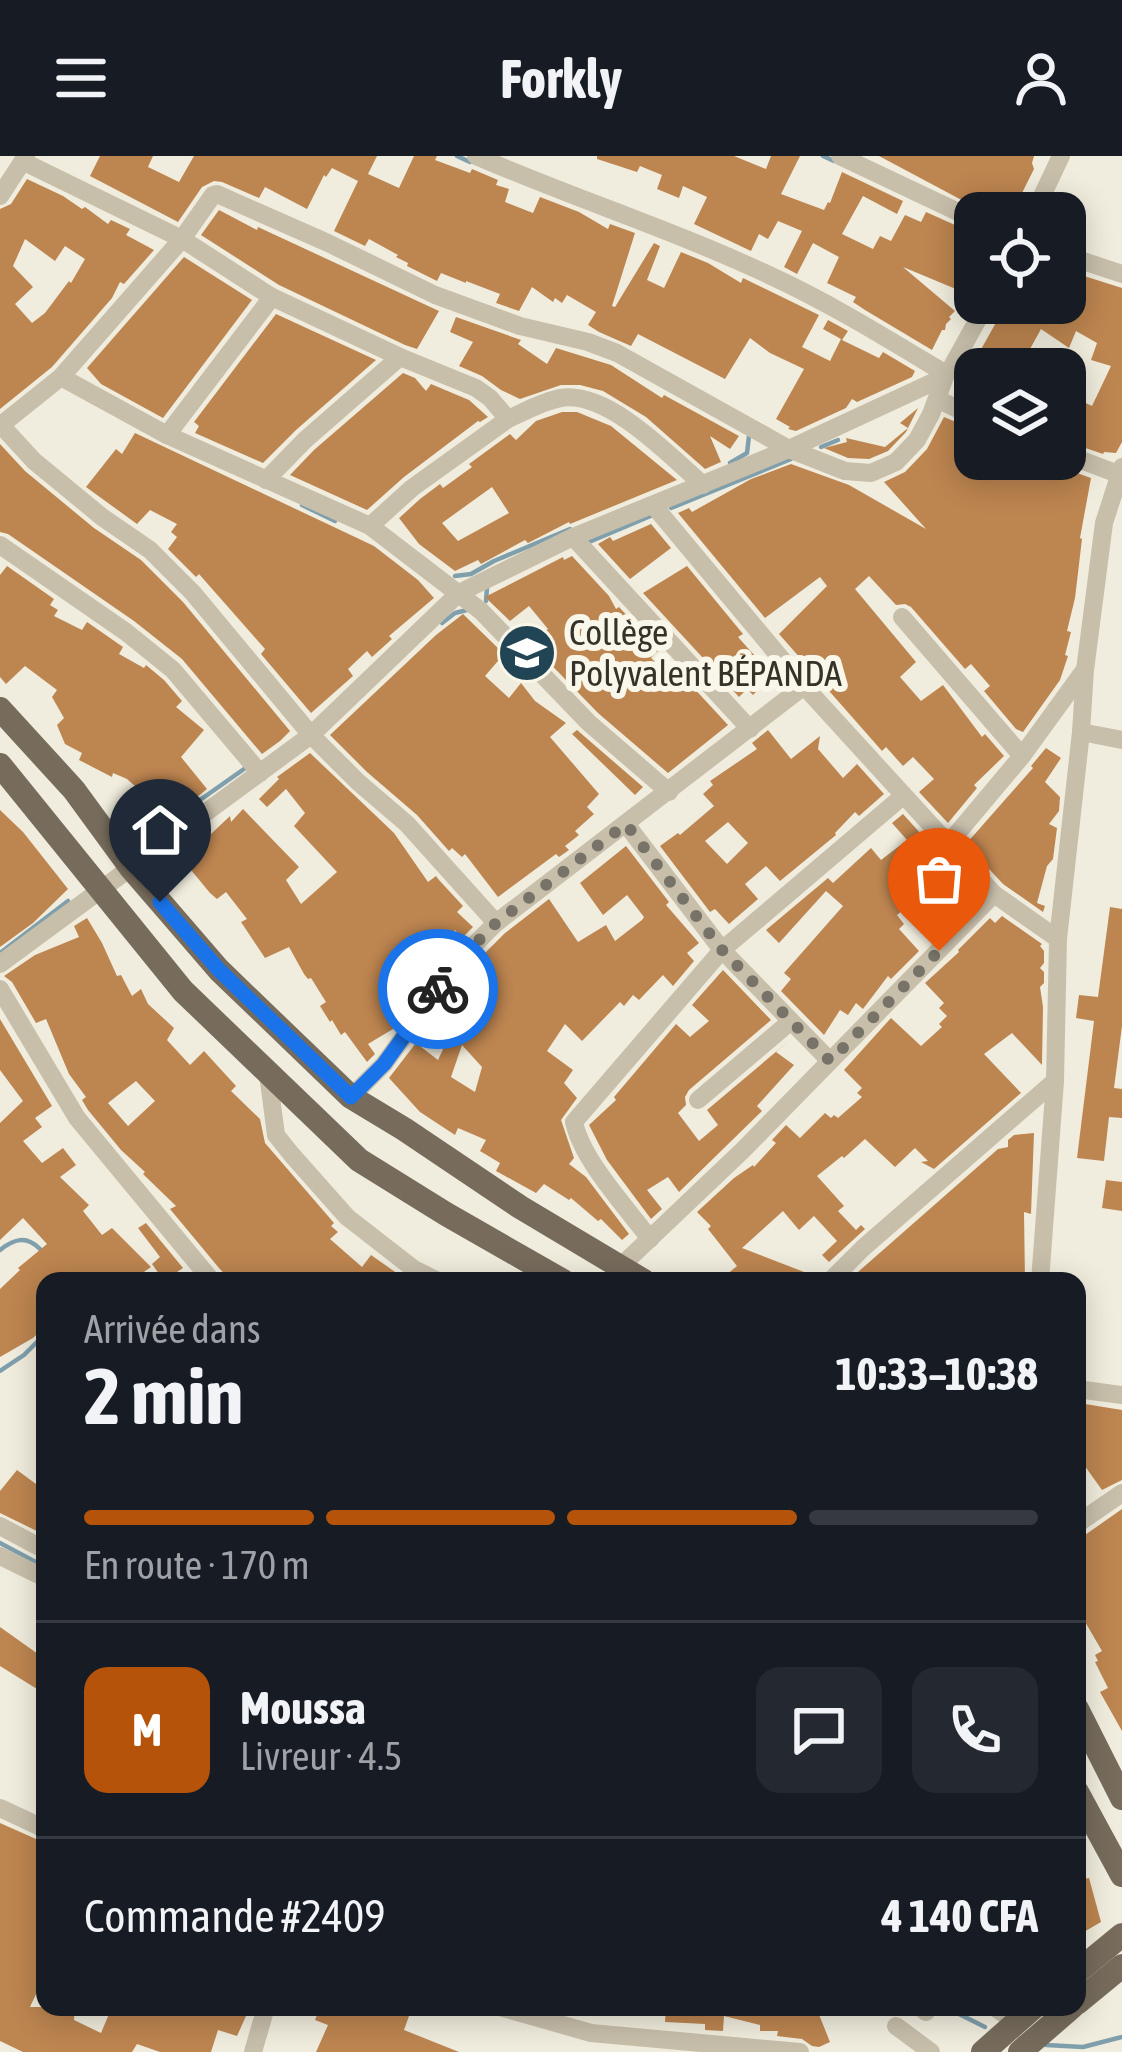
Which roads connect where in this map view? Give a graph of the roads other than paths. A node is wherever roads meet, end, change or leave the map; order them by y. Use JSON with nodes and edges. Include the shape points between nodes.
{"nodes":[{"id":1,"x":476,"y":156,"type":"edge"},
{"id":2,"x":840,"y":156,"type":"edge"},
{"id":3,"x":1061,"y":156,"type":"edge"},
{"id":4,"x":25,"y":159,"type":"edge"},
{"id":5,"x":1044,"y":192,"type":"edge"},
{"id":6,"x":0,"y":196,"type":"edge"},
{"id":7,"x":954,"y":210,"type":"edge"},
{"id":8,"x":182,"y":239,"type":"junction"},
{"id":9,"x":1086,"y":261,"type":"edge"},
{"id":10,"x":1118,"y":270,"type":"edge"},
{"id":11,"x":272,"y":298,"type":"junction"},
{"id":12,"x":975,"y":324,"type":"edge"},
{"id":13,"x":400,"y":356,"type":"junction"},
{"id":14,"x":946,"y":374,"type":"junction"},
{"id":15,"x":61,"y":377,"type":"junction"},
{"id":16,"x":937,"y":399,"type":"junction"},
{"id":17,"x":954,"y":407,"type":"edge"},
{"id":18,"x":508,"y":419,"type":"junction"},
{"id":19,"x":167,"y":435,"type":"junction"},
{"id":20,"x":789,"y":449,"type":"junction"},
{"id":21,"x":1086,"y":460,"type":"edge"},
{"id":22,"x":1120,"y":470,"type":"edge"},
{"id":23,"x":266,"y":480,"type":"junction"},
{"id":24,"x":703,"y":485,"type":"junction"},
{"id":25,"x":654,"y":506,"type":"junction"},
{"id":26,"x":370,"y":526,"type":"junction"},
{"id":27,"x":573,"y":537,"type":"junction"},
{"id":28,"x":0,"y":545,"type":"edge"},
{"id":29,"x":459,"y":593,"type":"junction"},
{"id":30,"x":902,"y":616,"type":"dead end"},
{"id":31,"x":1085,"y":670,"type":"junction"},
{"id":32,"x":804,"y":686,"type":"junction"},
{"id":33,"x":0,"y":709,"type":"edge"},
{"id":34,"x":751,"y":729,"type":"junction"},
{"id":35,"x":1081,"y":732,"type":"junction"},
{"id":36,"x":311,"y":735,"type":"junction"},
{"id":37,"x":1122,"y":740,"type":"edge"},
{"id":38,"x":1022,"y":756,"type":"junction"},
{"id":39,"x":0,"y":765,"type":"edge"},
{"id":40,"x":260,"y":773,"type":"junction"},
{"id":41,"x":669,"y":792,"type":"junction"},
{"id":42,"x":903,"y":796,"type":"junction"},
{"id":43,"x":626,"y":824,"type":"junction"},
{"id":44,"x":949,"y":842,"type":"junction"},
{"id":45,"x":131,"y":868,"type":"junction"},
{"id":46,"x":104,"y":891,"type":"junction"},
{"id":47,"x":994,"y":894,"type":"junction"},
{"id":48,"x":496,"y":923,"type":"junction"},
{"id":49,"x":1058,"y":939,"type":"junction"},
{"id":50,"x":722,"y":950,"type":"junction"},
{"id":51,"x":0,"y":964,"type":"edge"},
{"id":52,"x":0,"y":989,"type":"edge"},
{"id":53,"x":790,"y":1022,"type":"junction"},
{"id":54,"x":830,"y":1061,"type":"junction"},
{"id":55,"x":268,"y":1074,"type":"junction"},
{"id":56,"x":1055,"y":1081,"type":"junction"},
{"id":57,"x":351,"y":1097,"type":"junction"},
{"id":58,"x":698,"y":1100,"type":"dead end"},
{"id":59,"x":650,"y":1239,"type":"junction"},
{"id":60,"x":621,"y":1266,"type":"junction"},
{"id":61,"x":205,"y":1272,"type":"edge"},
{"id":62,"x":420,"y":1272,"type":"edge"},
{"id":63,"x":547,"y":1272,"type":"edge"},
{"id":64,"x":630,"y":1272,"type":"edge"},
{"id":65,"x":839,"y":1272,"type":"edge"},
{"id":66,"x":1041,"y":1272,"type":"edge"},
{"id":67,"x":1086,"y":1390,"type":"edge"},
{"id":68,"x":1122,"y":1395,"type":"edge"},
{"id":69,"x":1122,"y":1493,"type":"edge"},
{"id":70,"x":1086,"y":1518,"type":"edge"},
{"id":71,"x":0,"y":1526,"type":"edge"},
{"id":72,"x":36,"y":1545,"type":"edge"},
{"id":73,"x":0,"y":1556,"type":"edge"},
{"id":74,"x":36,"y":1574,"type":"edge"},
{"id":75,"x":1086,"y":1727,"type":"edge"},
{"id":76,"x":1122,"y":1798,"type":"edge"},
{"id":77,"x":0,"y":1808,"type":"edge"},
{"id":78,"x":1086,"y":1809,"type":"edge"},
{"id":79,"x":36,"y":1825,"type":"edge"},
{"id":80,"x":1122,"y":1875,"type":"edge"},
{"id":81,"x":1122,"y":1935,"type":"edge"},
{"id":82,"x":1086,"y":1965,"type":"edge"},
{"id":83,"x":1122,"y":1966,"type":"edge"},
{"id":84,"x":1086,"y":1995,"type":"edge"},
{"id":85,"x":263,"y":2016,"type":"edge"},
{"id":86,"x":532,"y":2016,"type":"edge"},
{"id":87,"x":1023,"y":2016,"type":"edge"},
{"id":88,"x":1061,"y":2016,"type":"edge"},
{"id":89,"x":896,"y":2026,"type":"dead end"},
{"id":90,"x":253,"y":2052,"type":"edge"},
{"id":91,"x":800,"y":2052,"type":"edge"},
{"id":92,"x":931,"y":2052,"type":"edge"},
{"id":93,"x":982,"y":2052,"type":"edge"},
{"id":94,"x":1020,"y":2052,"type":"edge"}],
"edges":[{"from":1,"to":14,"type":"street","via":[[772,276]]},
{"from":2,"to":7,"type":"street"},
{"from":3,"to":5,"type":"street"},
{"from":4,"to":6,"type":"street"},
{"from":4,"to":8,"type":"street"},
{"from":8,"to":11,"type":"street"},
{"from":8,"to":15,"type":"street"},
{"from":8,"to":20,"type":"street","via":[[220,194],[435,296],[616,353]]},
{"from":9,"to":10,"type":"street"},
{"from":11,"to":13,"type":"street"},
{"from":11,"to":19,"type":"street"},
{"from":12,"to":14,"type":"street"},
{"from":13,"to":18,"type":"street","via":[[476,388]]},
{"from":13,"to":23,"type":"street"},
{"from":14,"to":16,"type":"street"},
{"from":14,"to":20,"type":"street"},
{"from":15,"to":19,"type":"street"},
{"from":15,"to":36,"type":"street","via":[[2,429],[194,592]]},
{"from":16,"to":17,"type":"street"},
{"from":16,"to":20,"type":"street","via":[[917,440],[896,462],[871,472],[845,471]]},
{"from":18,"to":24,"type":"street","via":[[578,398],[629,422]]},
{"from":18,"to":26,"type":"street"},
{"from":19,"to":23,"type":"street"},
{"from":20,"to":24,"type":"street"},
{"from":21,"to":22,"type":"street"},
{"from":22,"to":31,"type":"street","via":[[1104,523]]},
{"from":23,"to":26,"type":"street"},
{"from":24,"to":25,"type":"street"},
{"from":25,"to":27,"type":"street"},
{"from":25,"to":32,"type":"street"},
{"from":26,"to":29,"type":"street"},
{"from":27,"to":29,"type":"street"},
{"from":27,"to":34,"type":"street"},
{"from":28,"to":40,"type":"street","via":[[173,670]]},
{"from":29,"to":36,"type":"street"},
{"from":29,"to":41,"type":"street"},
{"from":30,"to":38,"type":"street"},
{"from":31,"to":35,"type":"street"},
{"from":31,"to":38,"type":"street"},
{"from":32,"to":34,"type":"street"},
{"from":32,"to":42,"type":"street"},
{"from":33,"to":45,"type":"main road"},
{"from":34,"to":41,"type":"street"},
{"from":35,"to":37,"type":"street"},
{"from":35,"to":49,"type":"street"},
{"from":36,"to":40,"type":"street"},
{"from":36,"to":48,"type":"street","via":[[407,824]]},
{"from":38,"to":44,"type":"street"},
{"from":39,"to":46,"type":"main road"},
{"from":40,"to":45,"type":"street"},
{"from":41,"to":43,"type":"street"},
{"from":42,"to":44,"type":"street"},
{"from":42,"to":50,"type":"street"},
{"from":43,"to":48,"type":"street"},
{"from":43,"to":50,"type":"street"},
{"from":44,"to":47,"type":"street"},
{"from":45,"to":46,"type":"street"},
{"from":45,"to":57,"type":"main road","via":[[219,970]]},
{"from":46,"to":51,"type":"street"},
{"from":46,"to":55,"type":"main road","via":[[183,992]]},
{"from":47,"to":49,"type":"street"},
{"from":47,"to":54,"type":"street"},
{"from":48,"to":57,"type":"street"},
{"from":49,"to":56,"type":"street"},
{"from":50,"to":53,"type":"street"},
{"from":50,"to":59,"type":"street","via":[[574,1122]]},
{"from":52,"to":61,"type":"street","via":[[77,1118]]},
{"from":53,"to":54,"type":"street"},
{"from":53,"to":58,"type":"street"},
{"from":54,"to":59,"type":"street"},
{"from":55,"to":62,"type":"street","via":[[276,1135],[346,1217]]},
{"from":55,"to":63,"type":"main road","via":[[359,1160]]},
{"from":56,"to":65,"type":"street"},
{"from":56,"to":66,"type":"street"},
{"from":57,"to":60,"type":"main road"},
{"from":59,"to":60,"type":"street"},
{"from":60,"to":64,"type":"main road"},
{"from":67,"to":68,"type":"street"},
{"from":69,"to":70,"type":"street"},
{"from":71,"to":72,"type":"street"},
{"from":73,"to":74,"type":"street"},
{"from":75,"to":76,"type":"main road"},
{"from":77,"to":79,"type":"street"},
{"from":78,"to":80,"type":"main road"},
{"from":81,"to":82,"type":"main road"},
{"from":83,"to":84,"type":"main road"},
{"from":85,"to":90,"type":"street"},
{"from":86,"to":91,"type":"street","via":[[591,2033]]},
{"from":87,"to":93,"type":"main road"},
{"from":88,"to":94,"type":"main road"},
{"from":89,"to":92,"type":"street"}]}
